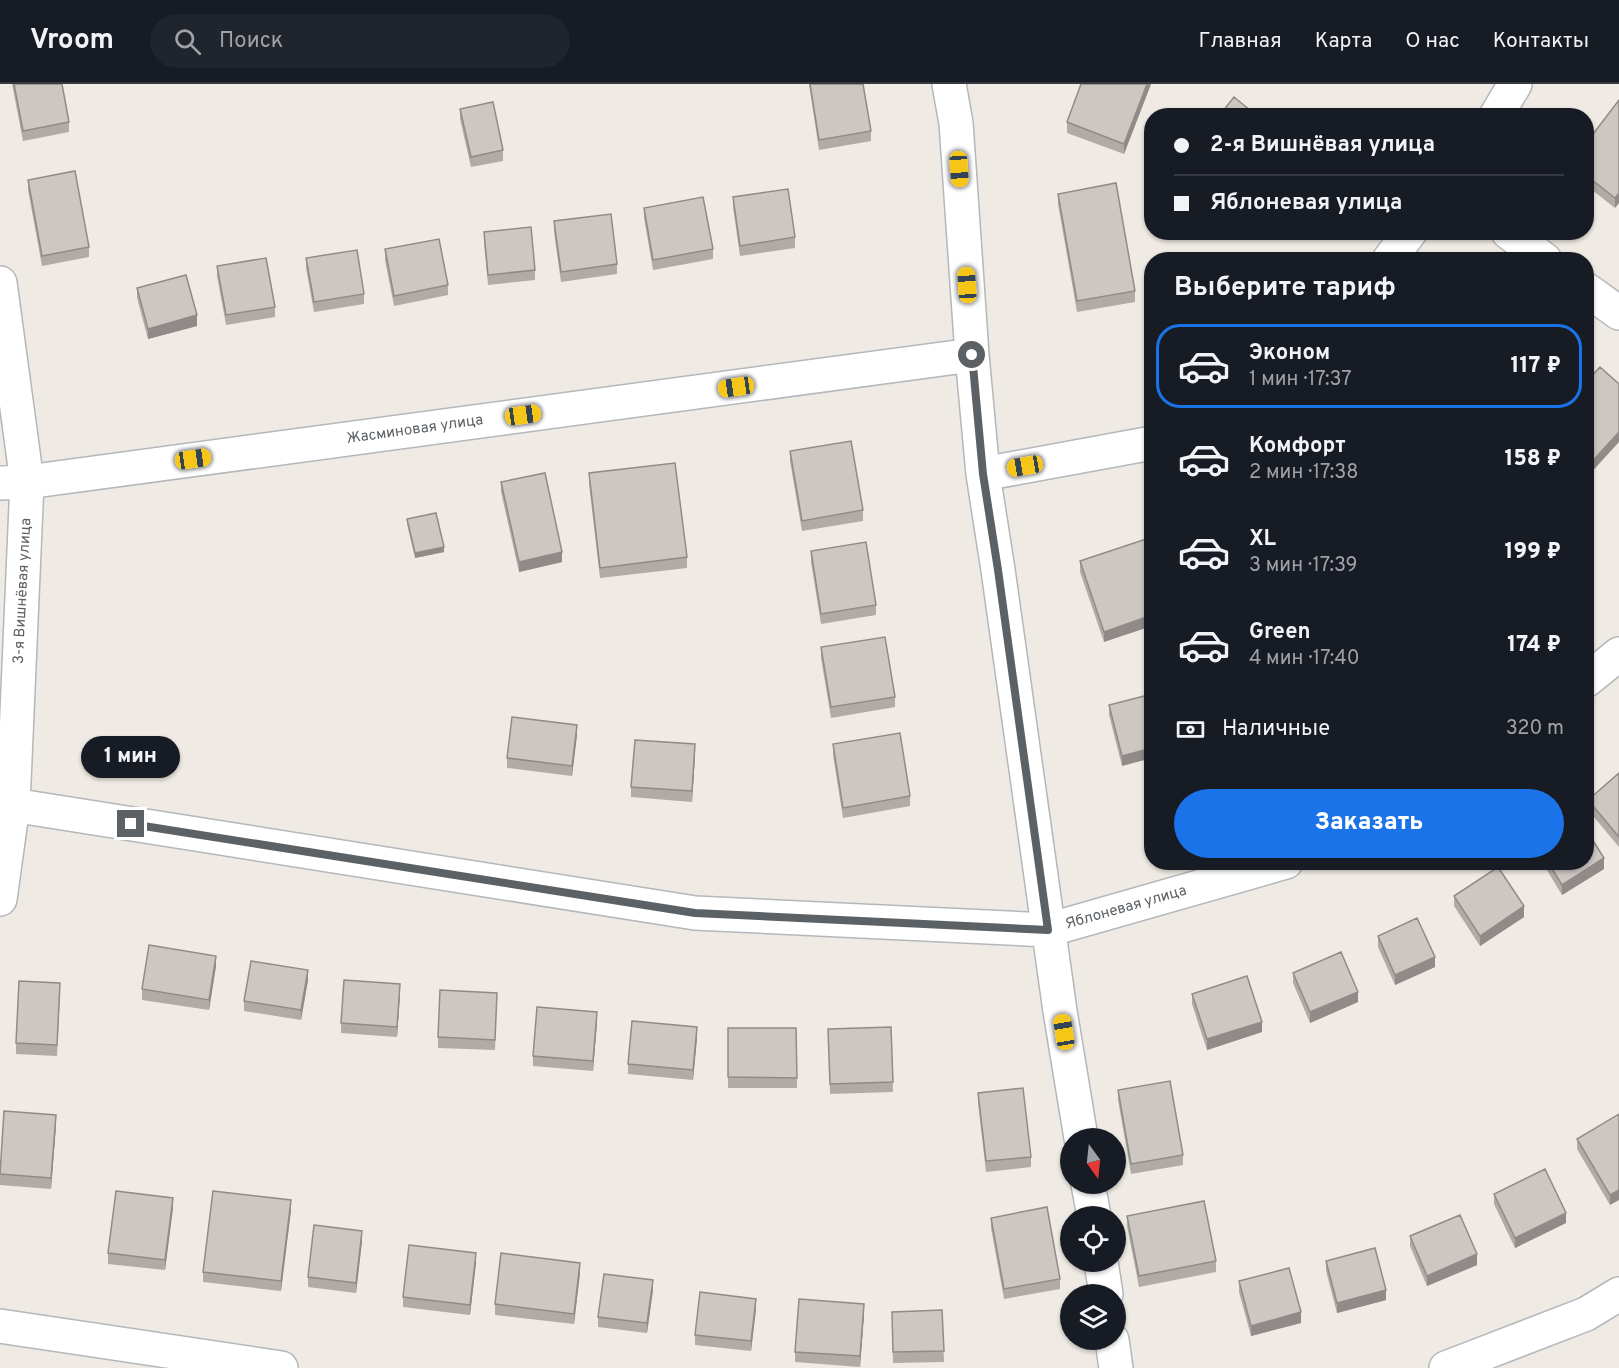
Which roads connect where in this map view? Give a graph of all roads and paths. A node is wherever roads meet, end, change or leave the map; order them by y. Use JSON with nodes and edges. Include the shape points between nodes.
{"nodes":[{"id":1,"x":950,"y":84,"type":"edge"},
{"id":2,"x":972,"y":84,"type":"edge"},
{"id":3,"x":1515,"y":84,"type":"edge"},
{"id":4,"x":1501,"y":108,"type":"edge"},
{"id":5,"x":956,"y":123,"type":"junction"},
{"id":6,"x":1519,"y":240,"type":"edge"},
{"id":7,"x":1534,"y":252,"type":"edge"},
{"id":8,"x":0,"y":283,"type":"edge"},
{"id":9,"x":1594,"y":295,"type":"edge"},
{"id":10,"x":1619,"y":313,"type":"edge"},
{"id":11,"x":972,"y":355,"type":"junction"},
{"id":12,"x":1144,"y":444,"type":"edge"},
{"id":13,"x":983,"y":474,"type":"junction"},
{"id":14,"x":14,"y":482,"type":"edge"},
{"id":15,"x":1619,"y":654,"type":"edge"},
{"id":16,"x":1594,"y":675,"type":"edge"},
{"id":17,"x":7,"y":804,"type":"edge"},
{"id":18,"x":1258,"y":870,"type":"edge"},
{"id":19,"x":0,"y":899,"type":"edge"},
{"id":20,"x":1048,"y":930,"type":"junction"},
{"id":21,"x":1079,"y":1128,"type":"edge"},
{"id":22,"x":1619,"y":1294,"type":"edge"},
{"id":23,"x":0,"y":1326,"type":"edge"},
{"id":24,"x":1113,"y":1350,"type":"edge"},
{"id":25,"x":280,"y":1368,"type":"edge"},
{"id":26,"x":1116,"y":1368,"type":"edge"},
{"id":27,"x":1446,"y":1368,"type":"edge"}],
"edges":[{"from":1,"to":5,"type":"street"},
{"from":2,"to":5,"type":"street"},
{"from":3,"to":4,"type":"street"},
{"from":5,"to":11,"type":"street"},
{"from":6,"to":7,"type":"street"},
{"from":8,"to":14,"type":"street","name":"3-я Вишнёвая улица"},
{"from":9,"to":10,"type":"street"},
{"from":11,"to":13,"type":"street"},
{"from":11,"to":14,"type":"street","name":"Жасминовая улица"},
{"from":12,"to":13,"type":"street"},
{"from":13,"to":20,"type":"street"},
{"from":14,"to":17,"type":"street","name":"3-я Вишнёвая улица"},
{"from":15,"to":16,"type":"street"},
{"from":17,"to":19,"type":"street","name":"3-я Вишнёвая улица"},
{"from":17,"to":20,"type":"street","name":"Яблоневая улица","via":[[695,913]]},
{"from":18,"to":20,"type":"street","name":"Яблоневая улица"},
{"from":20,"to":21,"type":"street"},
{"from":22,"to":27,"type":"street","via":[[1586,1314]]},
{"from":23,"to":25,"type":"street"},
{"from":24,"to":26,"type":"street"}]}
